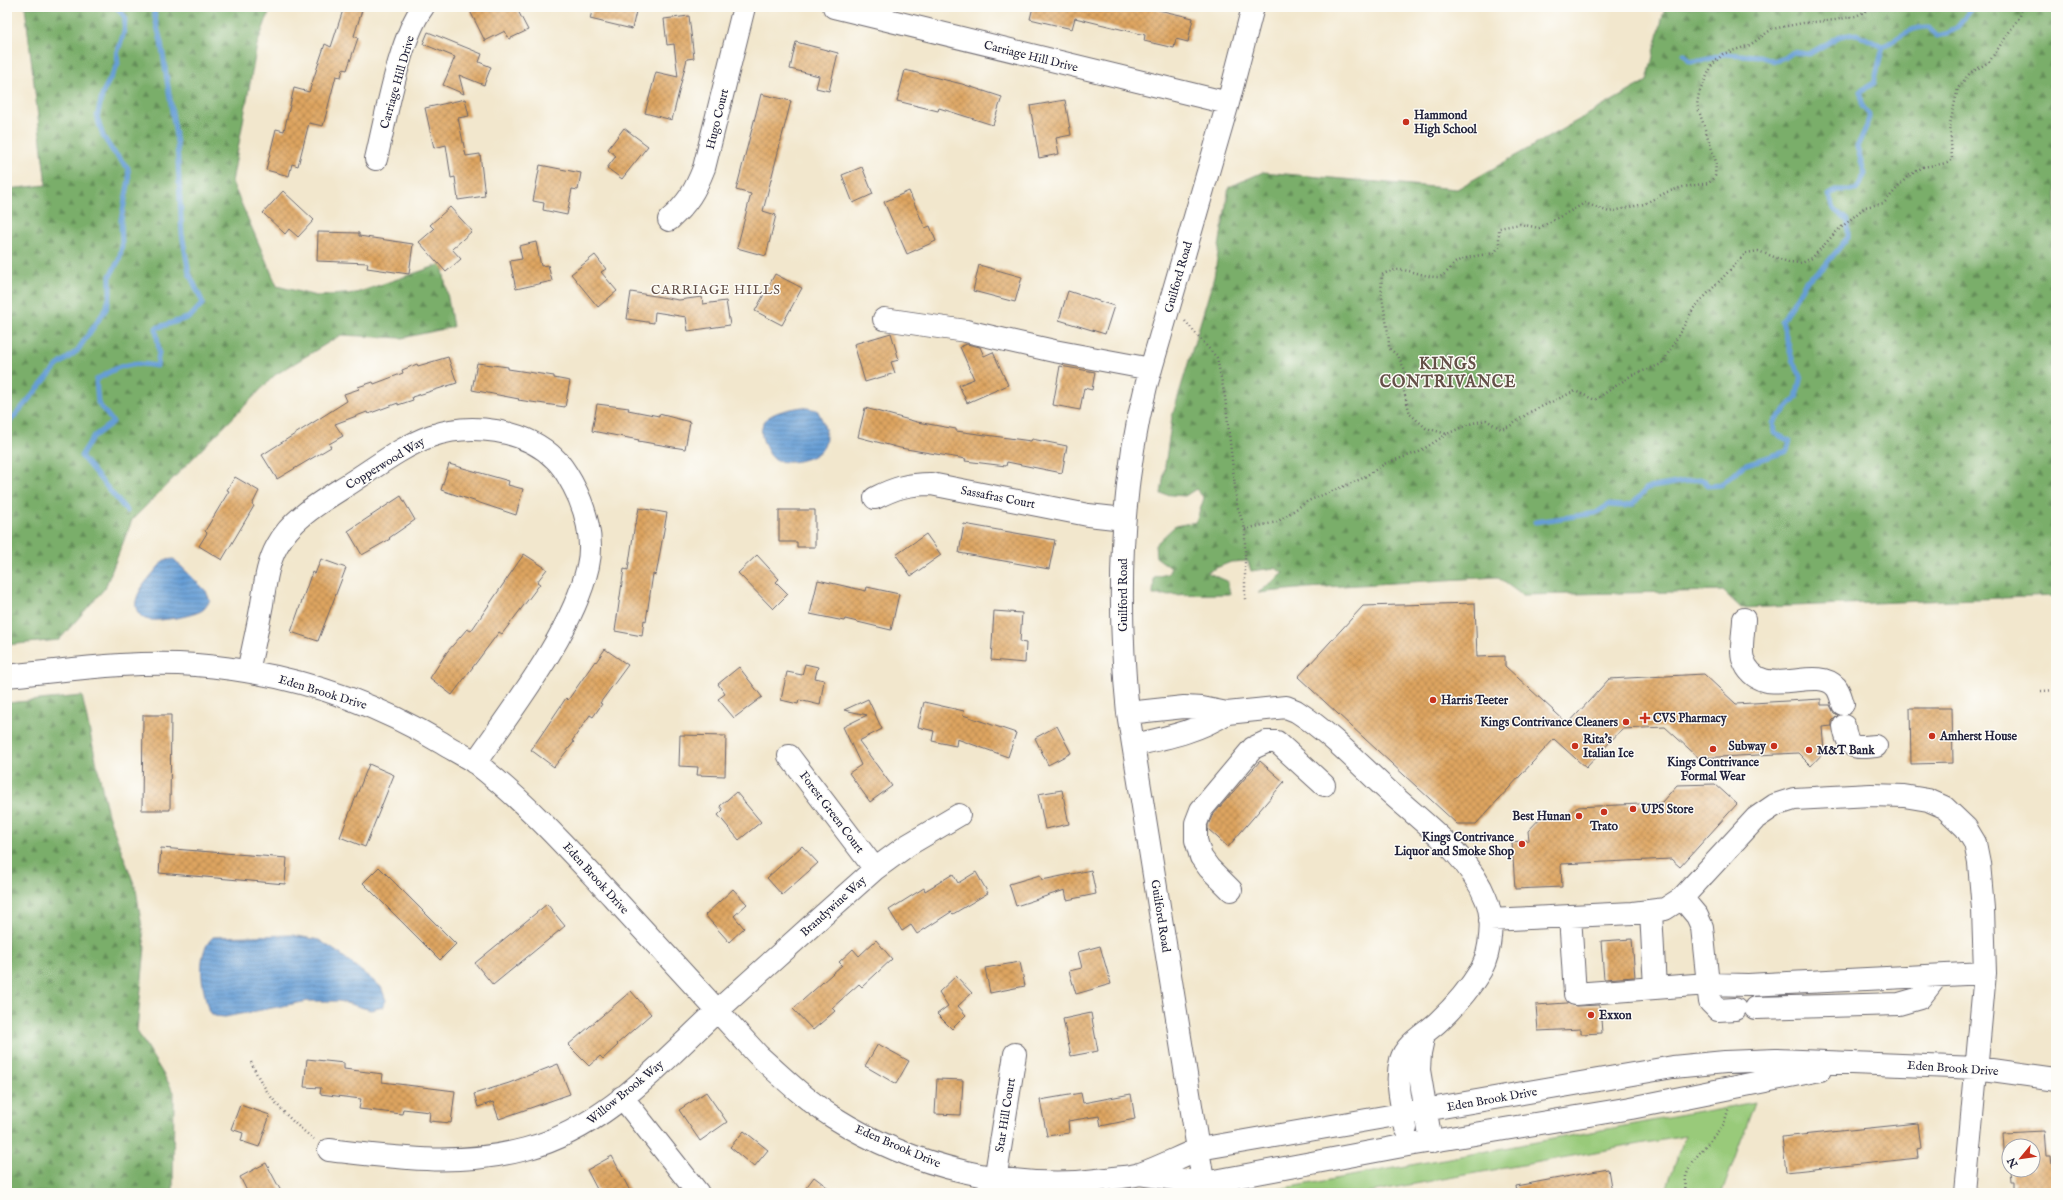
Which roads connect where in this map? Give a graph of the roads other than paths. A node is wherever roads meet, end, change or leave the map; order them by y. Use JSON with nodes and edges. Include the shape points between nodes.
{"nodes":[{"id":1,"x":423,"y":7,"type":"edge"},
{"id":2,"x":744,"y":7,"type":"edge"},
{"id":3,"x":834,"y":7,"type":"edge"},
{"id":4,"x":1253,"y":7,"type":"edge"},
{"id":5,"x":1228,"y":103,"type":"junction"},
{"id":6,"x":376,"y":159,"type":"dead end"},
{"id":7,"x":669,"y":220,"type":"dead end"},
{"id":8,"x":884,"y":319,"type":"dead end"},
{"id":9,"x":1151,"y":369,"type":"junction"},
{"id":10,"x":875,"y":498,"type":"dead end"},
{"id":11,"x":1124,"y":519,"type":"junction"},
{"id":12,"x":1744,"y":619,"type":"dead end"},
{"id":13,"x":248,"y":671,"type":"junction"},
{"id":14,"x":7,"y":676,"type":"edge"},
{"id":15,"x":1842,"y":704,"type":"dead end"},
{"id":16,"x":1128,"y":713,"type":"junction"},
{"id":17,"x":1227,"y":713,"type":"junction"},
{"id":18,"x":1844,"y":726,"type":"dead end"},
{"id":19,"x":1134,"y":745,"type":"junction"},
{"id":20,"x":1876,"y":746,"type":"dead end"},
{"id":21,"x":789,"y":756,"type":"dead end"},
{"id":22,"x":475,"y":763,"type":"junction"},
{"id":23,"x":1324,"y":785,"type":"dead end"},
{"id":24,"x":959,"y":815,"type":"dead end"},
{"id":25,"x":875,"y":869,"type":"junction"},
{"id":26,"x":1231,"y":890,"type":"dead end"},
{"id":27,"x":1682,"y":898,"type":"junction"},
{"id":28,"x":1651,"y":912,"type":"junction"},
{"id":29,"x":1570,"y":916,"type":"junction"},
{"id":30,"x":1490,"y":920,"type":"junction"},
{"id":31,"x":1985,"y":973,"type":"junction"},
{"id":32,"x":1937,"y":976,"type":"junction"},
{"id":33,"x":1708,"y":984,"type":"junction"},
{"id":34,"x":1655,"y":988,"type":"junction"},
{"id":35,"x":718,"y":1011,"type":"junction"},
{"id":36,"x":1424,"y":1034,"type":"junction"},
{"id":37,"x":1015,"y":1054,"type":"dead end"},
{"id":38,"x":1850,"y":1064,"type":"junction"},
{"id":39,"x":1977,"y":1068,"type":"junction"},
{"id":40,"x":2056,"y":1079,"type":"edge"},
{"id":41,"x":622,"y":1097,"type":"junction"},
{"id":42,"x":1426,"y":1111,"type":"junction"},
{"id":43,"x":1403,"y":1114,"type":"junction"},
{"id":44,"x":1431,"y":1142,"type":"junction"},
{"id":45,"x":1408,"y":1145,"type":"junction"},
{"id":46,"x":1199,"y":1149,"type":"junction"},
{"id":47,"x":329,"y":1150,"type":"road end"},
{"id":48,"x":1140,"y":1174,"type":"junction"},
{"id":49,"x":994,"y":1185,"type":"edge"},
{"id":50,"x":1205,"y":1188,"type":"edge"},
{"id":51,"x":698,"y":1192,"type":"edge"},
{"id":52,"x":1965,"y":1193,"type":"edge"}],
"edges":[{"from":1,"to":6,"type":"street","name":"Carriage Hill Drive","via":[[400,60]]},
{"from":2,"to":7,"type":"street","name":"Hugo Court","via":[[704,168],[696,189],[685,206]]},
{"from":3,"to":5,"type":"street","name":"Carriage Hill Drive"},
{"from":4,"to":5,"type":"street","name":"Guilford Road"},
{"from":5,"to":9,"type":"street","name":"Guilford Road"},
{"from":8,"to":9,"type":"street","via":[[966,331]]},
{"from":9,"to":11,"type":"street","name":"Guilford Road","via":[[1135,429]]},
{"from":10,"to":11,"type":"street","name":"Sassafras Court","via":[[896,487],[931,484],[1088,515]]},
{"from":11,"to":16,"type":"street","name":"Guilford Road","via":[[1123,658]]},
{"from":12,"to":15,"type":"street","via":[[1742,657],[1749,672],[1772,682],[1816,679],[1827,681],[1835,686]]},
{"from":13,"to":14,"type":"street","name":"Eden Brook Drive","via":[[194,665],[131,665]]},
{"from":13,"to":22,"type":"street","name":"Eden Brook Drive","via":[[326,690],[379,710]]},
{"from":13,"to":22,"type":"street","name":"Copperwood Way","via":[[268,566],[285,534],[319,503],[411,445],[431,436],[454,429],[473,429],[495,430],[518,437],[539,447],[555,459],[578,493],[586,517],[590,542],[588,566],[559,636]]},
{"from":16,"to":17,"type":"street","via":[[1184,707]]},
{"from":16,"to":19,"type":"street","name":"Guilford Road"},
{"from":17,"to":19,"type":"street","via":[[1208,725],[1185,734]]},
{"from":17,"to":30,"type":"street","via":[[1286,707],[1306,717],[1466,864],[1486,898]]},
{"from":18,"to":20,"type":"street","via":[[1845,738],[1850,745],[1858,748]]},
{"from":19,"to":46,"type":"street","name":"Guilford Road"},
{"from":21,"to":25,"type":"street","name":"Forest Green Court"},
{"from":22,"to":35,"type":"street","name":"Eden Brook Drive","via":[[551,829]]},
{"from":23,"to":26,"type":"street","via":[[1277,742],[1266,742],[1253,748],[1201,810],[1196,823],[1196,840],[1201,857]]},
{"from":24,"to":25,"type":"street","name":"Brandywine Way","via":[[908,845]]},
{"from":25,"to":35,"type":"street","name":"Brandywine Way"},
{"from":27,"to":28,"type":"street","via":[[1665,909]]},
{"from":27,"to":31,"type":"street","via":[[1756,818],[1775,805],[1794,800],[1841,796],[1879,795],[1928,800],[1944,807],[1955,816],[1966,828],[1974,843],[1979,863]]},
{"from":27,"to":33,"type":"street","via":[[1702,926]]},
{"from":28,"to":29,"type":"street"},
{"from":28,"to":34,"type":"street"},
{"from":29,"to":30,"type":"street"},
{"from":29,"to":34,"type":"street","via":[[1575,994]]},
{"from":30,"to":36,"type":"street","via":[[1490,942],[1482,968],[1453,1007]]},
{"from":31,"to":32,"type":"street"},
{"from":31,"to":39,"type":"street"},
{"from":32,"to":33,"type":"street","via":[[1748,985]]},
{"from":32,"to":33,"type":"street","via":[[1920,998],[1899,1004],[1718,1010],[1710,1002]]},
{"from":33,"to":34,"type":"street"},
{"from":35,"to":41,"type":"street","name":"Willow Brook Way"},
{"from":35,"to":49,"type":"street","name":"Eden Brook Drive","via":[[758,1055],[792,1086],[832,1116],[866,1136]]},
{"from":36,"to":42,"type":"street","via":[[1419,1070]]},
{"from":36,"to":43,"type":"street","via":[[1401,1058],[1399,1090]]},
{"from":37,"to":49,"type":"street","name":"Star Hill Court"},
{"from":38,"to":39,"type":"street","name":"Eden Brook Drive"},
{"from":38,"to":42,"type":"street","name":"Eden Brook Drive","via":[[1776,1060],[1674,1067]]},
{"from":38,"to":44,"type":"street","name":"Eden Brook Drive","via":[[1631,1108]]},
{"from":39,"to":40,"type":"street","name":"Eden Brook Drive"},
{"from":39,"to":52,"type":"street"},
{"from":41,"to":47,"type":"street","name":"Willow Brook Way","via":[[591,1121],[558,1138],[527,1149],[493,1156],[451,1161]]},
{"from":41,"to":51,"type":"street"},
{"from":42,"to":43,"type":"street","name":"Eden Brook Drive"},
{"from":42,"to":44,"type":"street"},
{"from":43,"to":45,"type":"street"},
{"from":43,"to":46,"type":"street","name":"Eden Brook Drive"},
{"from":44,"to":45,"type":"street","name":"Eden Brook Drive"},
{"from":45,"to":50,"type":"street","name":"Eden Brook Drive"},
{"from":46,"to":48,"type":"street","name":"Eden Brook Drive"},
{"from":46,"to":50,"type":"street","name":"Guilford Road"},
{"from":48,"to":49,"type":"street","name":"Eden Brook Drive","via":[[1066,1183]]},
{"from":48,"to":50,"type":"street","name":"Eden Brook Drive"}]}
